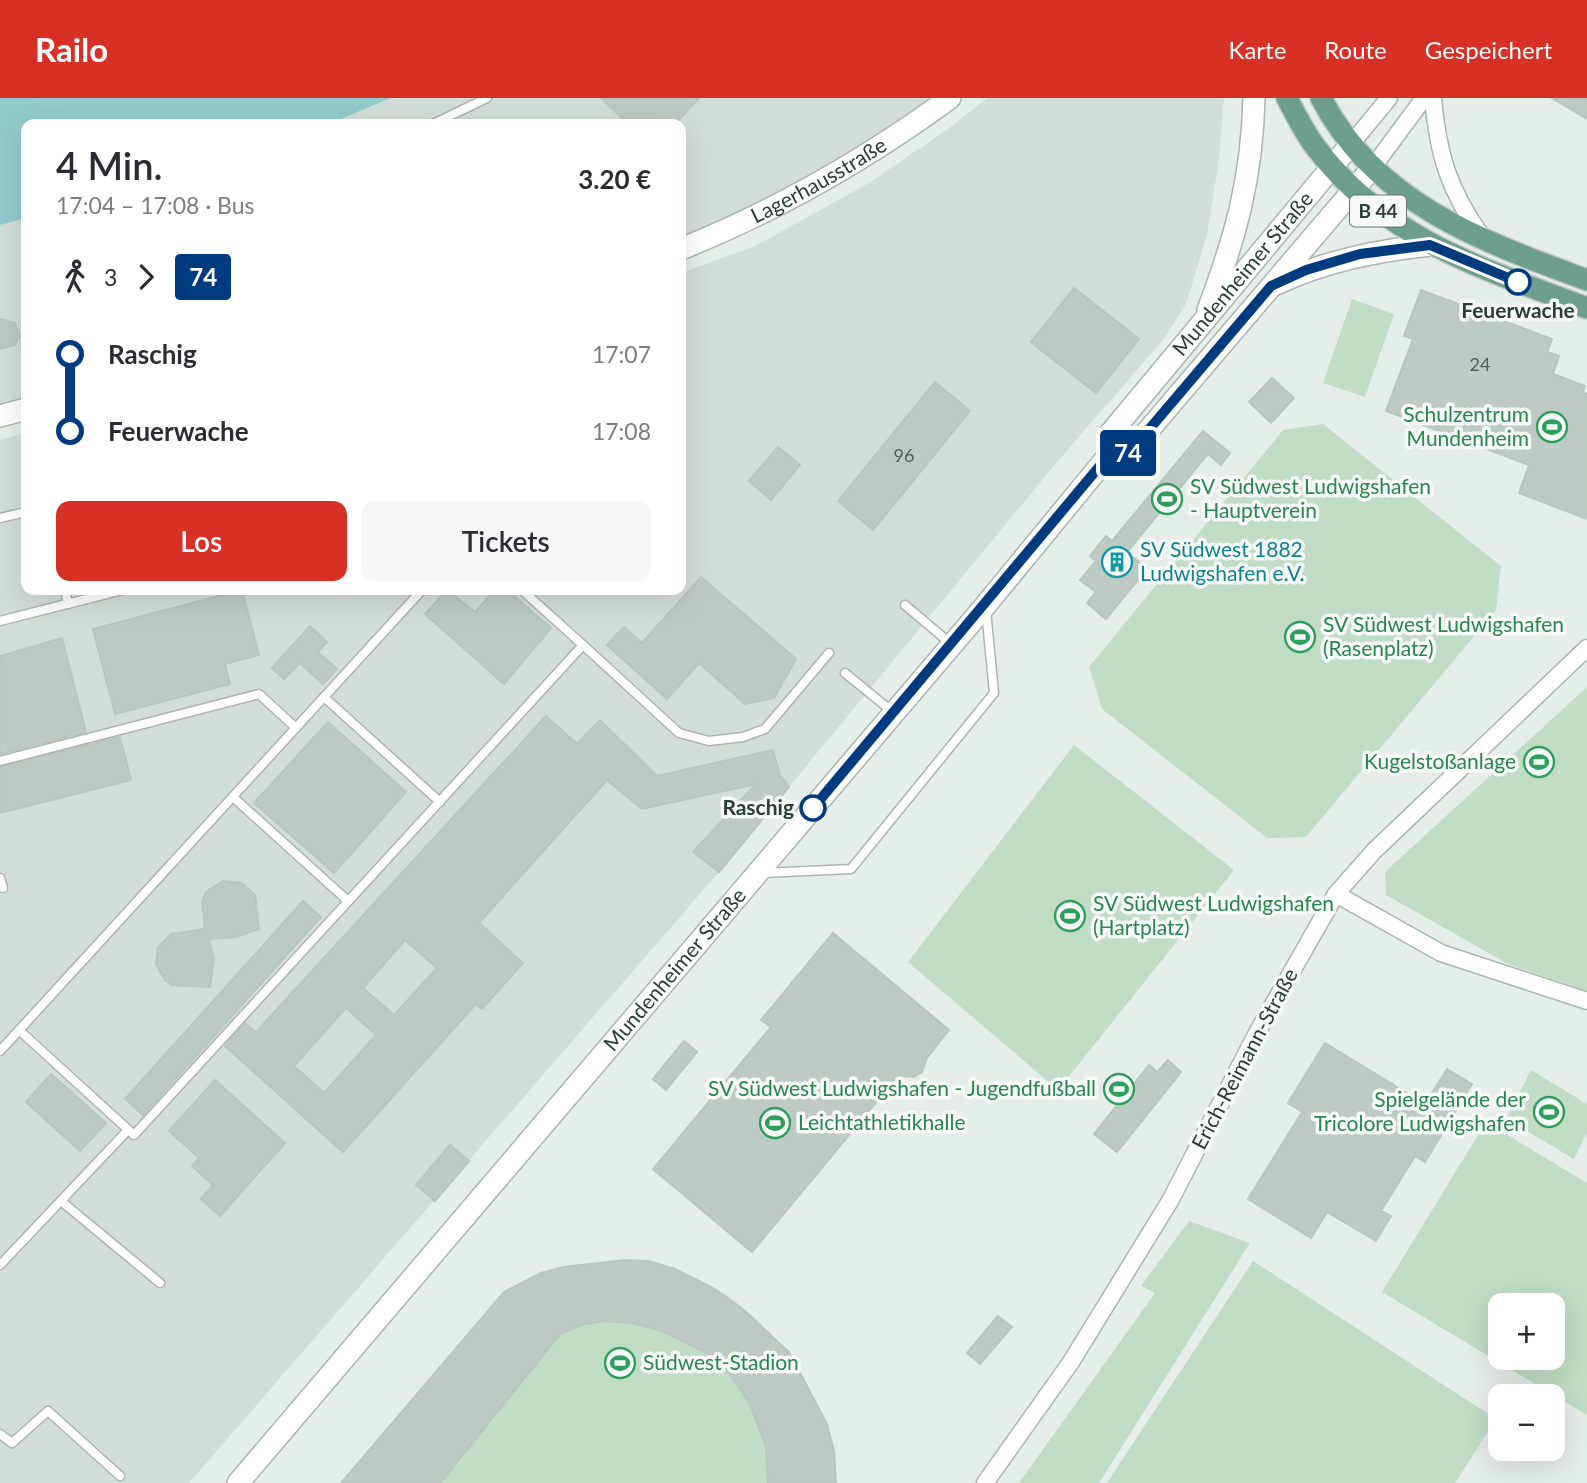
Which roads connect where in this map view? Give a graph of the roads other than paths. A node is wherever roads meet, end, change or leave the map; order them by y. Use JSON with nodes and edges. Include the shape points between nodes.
{"nodes":[{"id":1,"x":486,"y":98,"type":"edge"},
{"id":2,"x":950,"y":98,"type":"edge"},
{"id":3,"x":1254,"y":98,"type":"edge"},
{"id":4,"x":1287,"y":98,"type":"edge"},
{"id":5,"x":1321,"y":98,"type":"edge"},
{"id":6,"x":1389,"y":98,"type":"edge"},
{"id":7,"x":1424,"y":98,"type":"edge"},
{"id":8,"x":1433,"y":98,"type":"edge"},
{"id":9,"x":443,"y":119,"type":"edge"},
{"id":10,"x":1352,"y":143,"type":"junction"},
{"id":11,"x":1332,"y":167,"type":"junction"},
{"id":12,"x":1373,"y":167,"type":"junction"},
{"id":13,"x":1353,"y":190,"type":"junction"},
{"id":14,"x":1486,"y":243,"type":"junction"},
{"id":15,"x":1430,"y":245,"type":"junction"},
{"id":16,"x":686,"y":247,"type":"edge"},
{"id":17,"x":1587,"y":280,"type":"edge"},
{"id":18,"x":1271,"y":286,"type":"junction"},
{"id":19,"x":1587,"y":307,"type":"edge"},
{"id":20,"x":1202,"y":326,"type":"junction"},
{"id":21,"x":21,"y":410,"type":"edge"},
{"id":22,"x":0,"y":416,"type":"edge"},
{"id":23,"x":1109,"y":455,"type":"junction"},
{"id":24,"x":21,"y":513,"type":"edge"},
{"id":25,"x":0,"y":518,"type":"edge"},
{"id":26,"x":66,"y":595,"type":"edge"},
{"id":27,"x":103,"y":595,"type":"edge"},
{"id":28,"x":417,"y":595,"type":"edge"},
{"id":29,"x":528,"y":595,"type":"edge"},
{"id":30,"x":68,"y":604,"type":"junction"},
{"id":31,"x":905,"y":605,"type":"dead end"},
{"id":32,"x":985,"y":606,"type":"junction"},
{"id":33,"x":0,"y":621,"type":"edge"},
{"id":34,"x":583,"y":645,"type":"junction"},
{"id":35,"x":952,"y":645,"type":"junction"},
{"id":36,"x":1587,"y":648,"type":"edge"},
{"id":37,"x":829,"y":653,"type":"dead end"},
{"id":38,"x":845,"y":673,"type":"dead end"},
{"id":39,"x":324,"y":697,"type":"junction"},
{"id":40,"x":894,"y":713,"type":"junction"},
{"id":41,"x":296,"y":728,"type":"junction"},
{"id":42,"x":0,"y":761,"type":"edge"},
{"id":43,"x":233,"y":797,"type":"junction"},
{"id":44,"x":440,"y":802,"type":"junction"},
{"id":45,"x":758,"y":873,"type":"junction"},
{"id":46,"x":0,"y":878,"type":"edge"},
{"id":47,"x":3,"y":888,"type":"dead end"},
{"id":48,"x":1336,"y":894,"type":"junction"},
{"id":49,"x":348,"y":901,"type":"junction"},
{"id":50,"x":1587,"y":1002,"type":"edge"},
{"id":51,"x":19,"y":1030,"type":"junction"},
{"id":52,"x":0,"y":1051,"type":"edge"},
{"id":53,"x":128,"y":1130,"type":"junction"},
{"id":54,"x":61,"y":1201,"type":"junction"},
{"id":55,"x":0,"y":1265,"type":"edge"},
{"id":56,"x":160,"y":1283,"type":"dead end"},
{"id":57,"x":0,"y":1434,"type":"edge"},
{"id":58,"x":120,"y":1476,"type":"dead end"},
{"id":59,"x":239,"y":1483,"type":"edge"},
{"id":60,"x":985,"y":1483,"type":"edge"}],
"edges":[{"from":1,"to":9,"type":"lane"},
{"from":2,"to":16,"type":"street","name":"Lagerhausstraße","via":[[816,187]]},
{"from":3,"to":20,"type":"street","via":[[1245,195]]},
{"from":4,"to":11,"type":"main road","number":"B 44","via":[[1315,148]]},
{"from":5,"to":10,"type":"main road","number":"B 44","via":[[1335,125]]},
{"from":6,"to":10,"type":"street","name":"Mundenheimer Straße"},
{"from":7,"to":12,"type":"street","name":"Mundenheimer Straße"},
{"from":8,"to":14,"type":"street","via":[[1444,169]]},
{"from":10,"to":11,"type":"street","name":"Mundenheimer Straße"},
{"from":10,"to":12,"type":"main road","number":"B 44"},
{"from":11,"to":13,"type":"main road","number":"B 44"},
{"from":11,"to":20,"type":"street","name":"Mundenheimer Straße"},
{"from":12,"to":13,"type":"street","name":"Mundenheimer Straße"},
{"from":12,"to":14,"type":"main road","number":"B 44","via":[[1440,220]]},
{"from":13,"to":15,"type":"main road","number":"B 44"},
{"from":13,"to":18,"type":"street","name":"Mundenheimer Straße"},
{"from":14,"to":17,"type":"main road","number":"B 44"},
{"from":15,"to":18,"type":"street","via":[[1335,260]]},
{"from":15,"to":19,"type":"main road","number":"B 44"},
{"from":18,"to":23,"type":"street","name":"Mundenheimer Straße","via":[[1129,453]]},
{"from":20,"to":23,"type":"street","name":"Mundenheimer Straße","via":[[1109,435]]},
{"from":21,"to":22,"type":"street"},
{"from":23,"to":32,"type":"street","name":"Mundenheimer Straße"},
{"from":24,"to":25,"type":"lane"},
{"from":26,"to":30,"type":"lane"},
{"from":27,"to":30,"type":"lane"},
{"from":28,"to":39,"type":"lane"},
{"from":29,"to":34,"type":"lane"},
{"from":30,"to":33,"type":"lane"},
{"from":31,"to":35,"type":"lane"},
{"from":32,"to":35,"type":"street","name":"Mundenheimer Straße"},
{"from":32,"to":45,"type":"lane","via":[[994,693],[851,869]]},
{"from":34,"to":37,"type":"lane","via":[[679,733],[709,741],[765,729]]},
{"from":34,"to":44,"type":"lane"},
{"from":35,"to":40,"type":"street","name":"Mundenheimer Straße"},
{"from":36,"to":48,"type":"street","name":"Erich-Reimann-Straße","via":[[1374,851]]},
{"from":38,"to":40,"type":"lane"},
{"from":39,"to":41,"type":"lane"},
{"from":39,"to":44,"type":"lane"},
{"from":40,"to":45,"type":"street","name":"Mundenheimer Straße"},
{"from":41,"to":42,"type":"lane","via":[[259,694]]},
{"from":41,"to":43,"type":"lane"},
{"from":43,"to":49,"type":"lane"},
{"from":43,"to":51,"type":"lane"},
{"from":44,"to":49,"type":"lane"},
{"from":45,"to":59,"type":"street","name":"Mundenheimer Straße"},
{"from":46,"to":47,"type":"lane"},
{"from":48,"to":50,"type":"street","via":[[1441,953]]},
{"from":48,"to":60,"type":"street","name":"Erich-Reimann-Straße","via":[[1258,1031],[1170,1202],[1071,1362]]},
{"from":49,"to":53,"type":"lane","via":[[134,1135]]},
{"from":51,"to":52,"type":"lane"},
{"from":51,"to":53,"type":"lane"},
{"from":53,"to":54,"type":"lane"},
{"from":54,"to":55,"type":"lane"},
{"from":54,"to":56,"type":"lane"},
{"from":57,"to":58,"type":"lane","via":[[12,1443],[48,1410]]}]}
